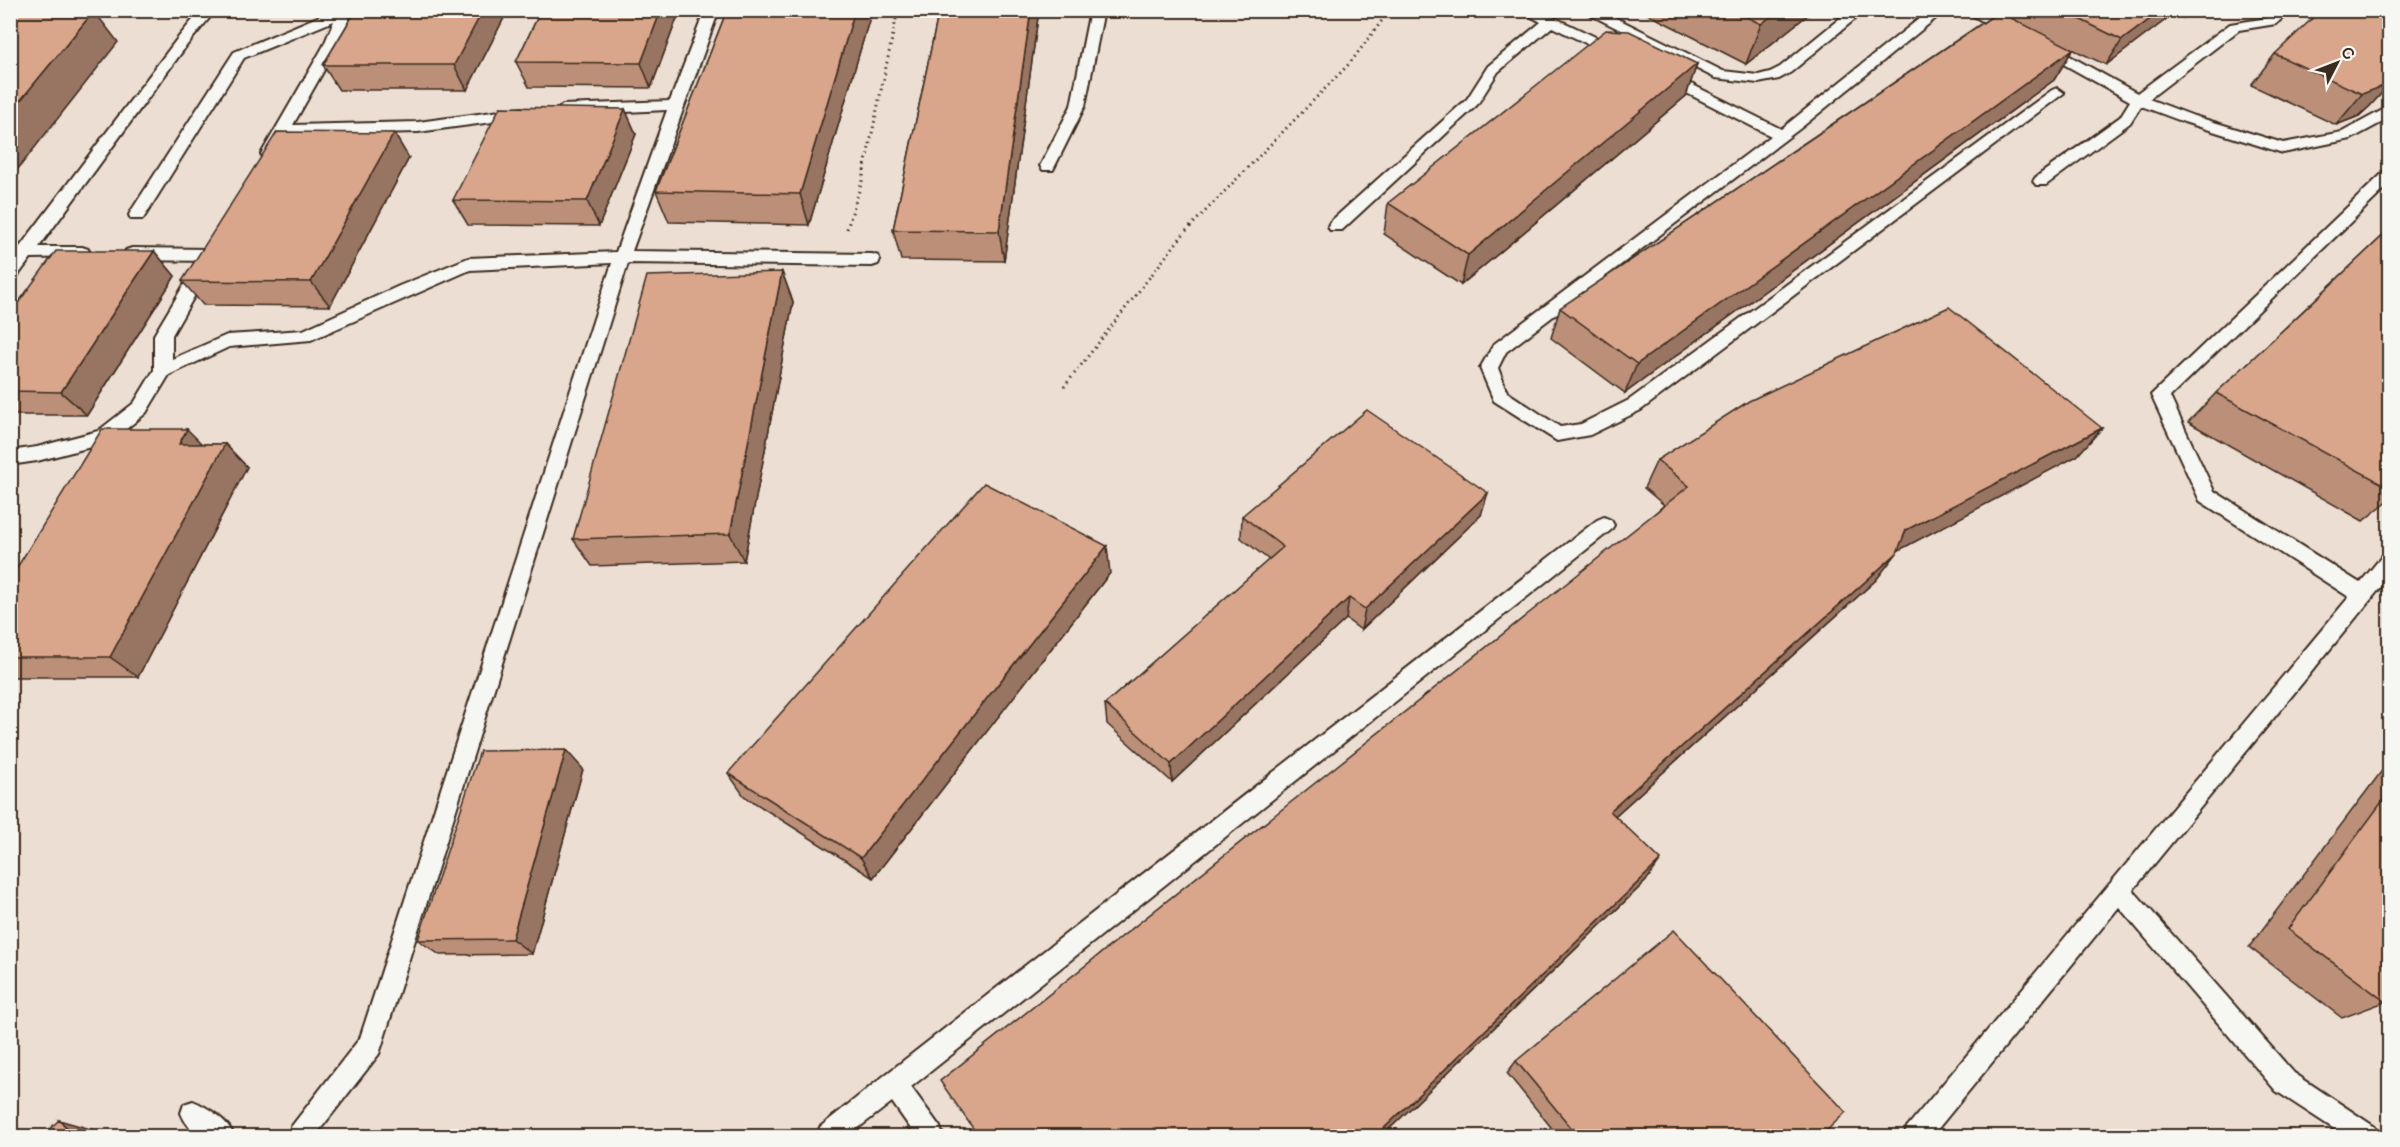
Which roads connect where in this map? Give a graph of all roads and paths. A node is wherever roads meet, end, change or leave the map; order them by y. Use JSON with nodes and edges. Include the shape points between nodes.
{"nodes":[{"id":1,"x":209,"y":10,"type":"edge"},
{"id":2,"x":712,"y":10,"type":"edge"},
{"id":3,"x":898,"y":10,"type":"edge"},
{"id":4,"x":1097,"y":10,"type":"edge"},
{"id":5,"x":1390,"y":10,"type":"edge"},
{"id":6,"x":1526,"y":10,"type":"edge"},
{"id":7,"x":1588,"y":10,"type":"edge"},
{"id":8,"x":1859,"y":10,"type":"edge"},
{"id":9,"x":1939,"y":10,"type":"edge"},
{"id":10,"x":1970,"y":10,"type":"edge"},
{"id":11,"x":2284,"y":10,"type":"edge"},
{"id":12,"x":345,"y":11,"type":"edge"},
{"id":13,"x":1551,"y":21,"type":"junction"},
{"id":14,"x":1628,"y":58,"type":"edge"},
{"id":15,"x":1649,"y":68,"type":"edge"},
{"id":16,"x":2057,"y":93,"type":"edge"},
{"id":17,"x":2138,"y":100,"type":"junction"},
{"id":18,"x":676,"y":105,"type":"junction"},
{"id":19,"x":2390,"y":111,"type":"edge"},
{"id":20,"x":282,"y":130,"type":"junction"},
{"id":21,"x":1782,"y":135,"type":"junction"},
{"id":22,"x":1048,"y":166,"type":"dead end"},
{"id":23,"x":258,"y":172,"type":"edge"},
{"id":24,"x":2390,"y":175,"type":"edge"},
{"id":25,"x":2041,"y":181,"type":"dead end"},
{"id":26,"x":137,"y":215,"type":"dead end"},
{"id":27,"x":1335,"y":226,"type":"dead end"},
{"id":28,"x":25,"y":252,"type":"junction"},
{"id":29,"x":95,"y":253,"type":"edge"},
{"id":30,"x":118,"y":254,"type":"edge"},
{"id":31,"x":622,"y":257,"type":"junction"},
{"id":32,"x":838,"y":260,"type":"junction"},
{"id":33,"x":872,"y":260,"type":"dead end"},
{"id":34,"x":10,"y":274,"type":"edge"},
{"id":35,"x":163,"y":370,"type":"junction"},
{"id":36,"x":1064,"y":387,"type":"dead end"},
{"id":37,"x":10,"y":458,"type":"edge"},
{"id":38,"x":1604,"y":525,"type":"dead end"},
{"id":39,"x":2390,"y":561,"type":"edge"},
{"id":40,"x":2362,"y":595,"type":"junction"},
{"id":41,"x":2118,"y":890,"type":"junction"},
{"id":42,"x":894,"y":1084,"type":"junction"},
{"id":43,"x":193,"y":1113,"type":"dead end"},
{"id":44,"x":222,"y":1137,"type":"edge"},
{"id":45,"x":300,"y":1137,"type":"edge"},
{"id":46,"x":829,"y":1137,"type":"edge"},
{"id":47,"x":931,"y":1137,"type":"edge"},
{"id":48,"x":1916,"y":1137,"type":"edge"},
{"id":49,"x":2367,"y":1137,"type":"edge"}],
"edges":[{"from":1,"to":28,"type":"lane"},
{"from":2,"to":18,"type":"lane"},
{"from":3,"to":32,"type":"path","via":[[862,181]]},
{"from":4,"to":22,"type":"lane","via":[[1078,106]]},
{"from":5,"to":36,"type":"path","via":[[1350,63],[1185,232]]},
{"from":6,"to":13,"type":"lane"},
{"from":7,"to":8,"type":"lane","via":[[1693,63],[1741,79],[1774,76]]},
{"from":9,"to":21,"type":"lane"},
{"from":10,"to":17,"type":"lane"},
{"from":11,"to":17,"type":"lane","via":[[2271,21],[2235,27]]},
{"from":12,"to":20,"type":"lane","via":[[330,47]]},
{"from":12,"to":26,"type":"lane","via":[[239,55]]},
{"from":13,"to":14,"type":"lane"},
{"from":13,"to":27,"type":"lane","via":[[1493,69],[1472,102]]},
{"from":15,"to":21,"type":"lane"},
{"from":16,"to":21,"type":"lane","via":[[1635,405],[1584,430],[1557,434],[1500,396],[1489,368],[1500,348]]},
{"from":17,"to":19,"type":"lane","via":[[2283,148],[2346,136]]},
{"from":17,"to":25,"type":"lane","via":[[2125,120]]},
{"from":18,"to":20,"type":"lane","via":[[498,114],[418,127]]},
{"from":18,"to":31,"type":"lane"},
{"from":20,"to":23,"type":"lane"},
{"from":24,"to":40,"type":"lane","via":[[2160,395],[2207,496]]},
{"from":28,"to":29,"type":"lane"},
{"from":28,"to":34,"type":"lane"},
{"from":30,"to":35,"type":"lane","via":[[213,250],[164,335]]},
{"from":31,"to":32,"type":"lane"},
{"from":31,"to":35,"type":"lane","via":[[468,264],[305,336],[227,340]]},
{"from":31,"to":45,"type":"lane","via":[[370,1045]]},
{"from":32,"to":33,"type":"lane"},
{"from":35,"to":37,"type":"lane","via":[[140,408],[104,437]]},
{"from":38,"to":42,"type":"lane"},
{"from":39,"to":40,"type":"lane"},
{"from":40,"to":41,"type":"lane"},
{"from":41,"to":48,"type":"lane"},
{"from":41,"to":49,"type":"lane","via":[[2285,1082]]},
{"from":42,"to":46,"type":"lane"},
{"from":42,"to":47,"type":"lane"},
{"from":43,"to":44,"type":"lane"}]}
